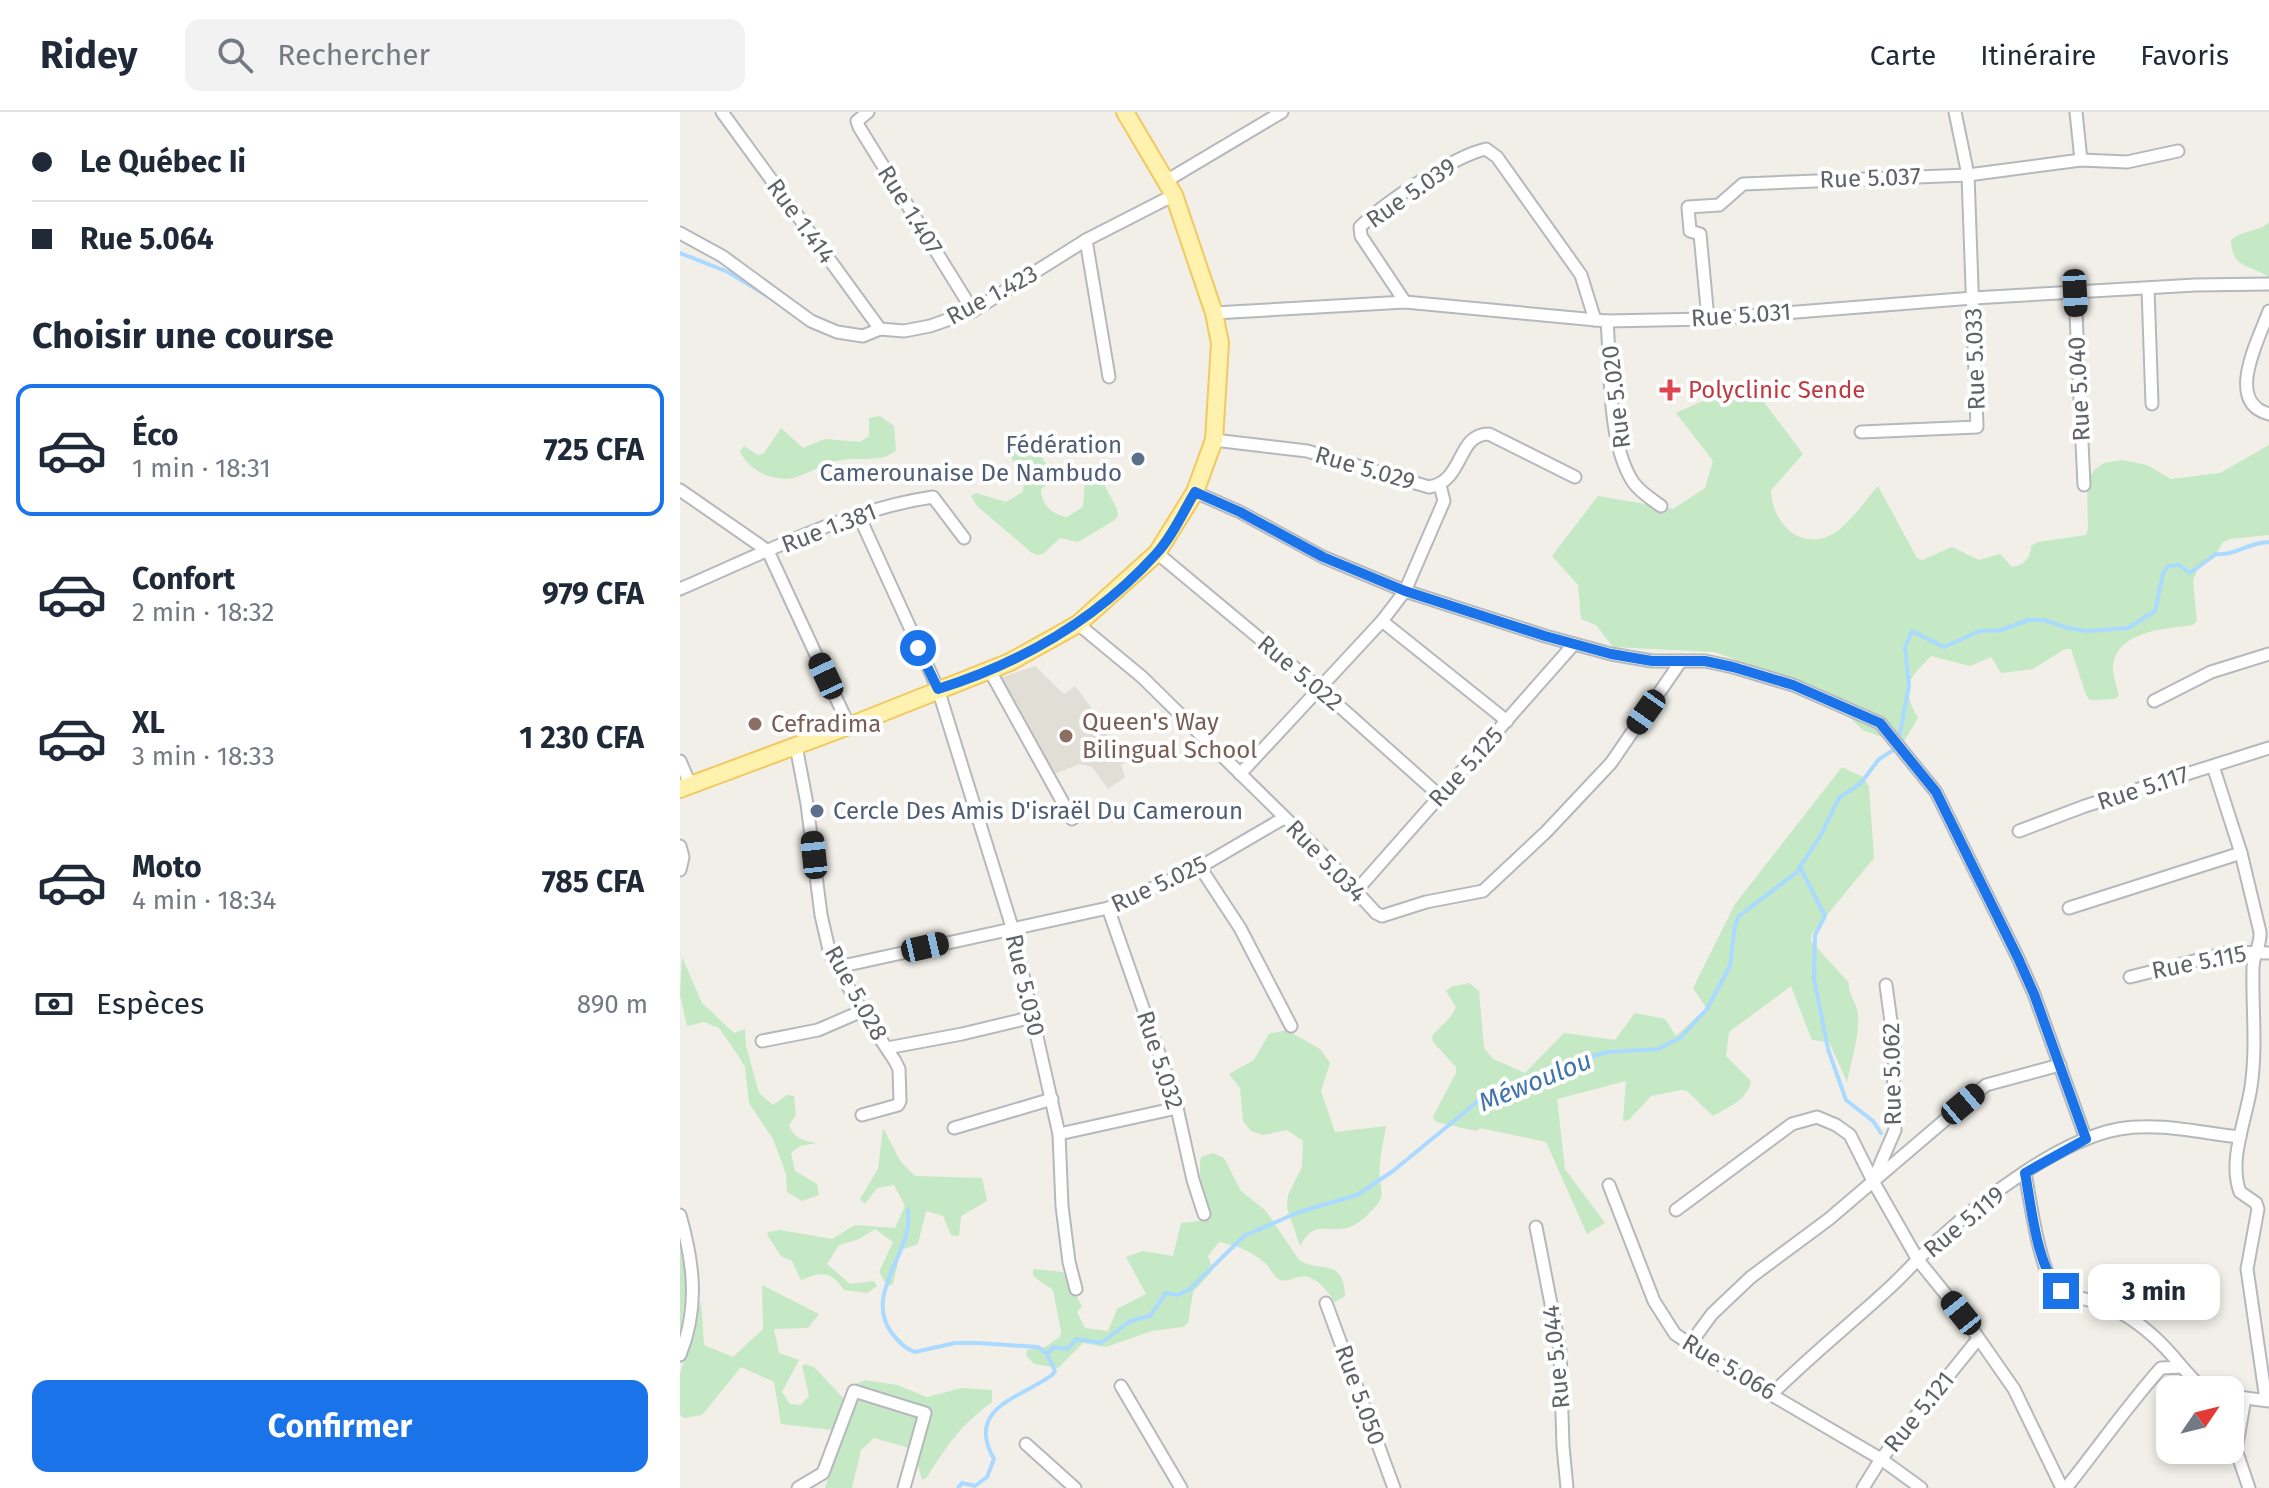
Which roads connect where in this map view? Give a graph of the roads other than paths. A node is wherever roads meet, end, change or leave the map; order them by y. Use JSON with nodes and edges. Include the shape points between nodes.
{"nodes":[{"id":1,"x":722,"y":112,"type":"edge"},
{"id":2,"x":868,"y":112,"type":"edge"},
{"id":3,"x":1125,"y":112,"type":"edge"},
{"id":4,"x":1282,"y":112,"type":"edge"},
{"id":5,"x":1955,"y":112,"type":"edge"},
{"id":6,"x":2076,"y":112,"type":"edge"},
{"id":7,"x":2178,"y":151,"type":"dead end"},
{"id":8,"x":2081,"y":160,"type":"junction"},
{"id":9,"x":1968,"y":175,"type":"junction"},
{"id":10,"x":1170,"y":188,"type":"junction"},
{"id":11,"x":680,"y":233,"type":"edge"},
{"id":12,"x":1086,"y":240,"type":"junction"},
{"id":13,"x":2269,"y":284,"type":"edge"},
{"id":14,"x":2148,"y":289,"type":"junction"},
{"id":15,"x":2075,"y":293,"type":"junction"},
{"id":16,"x":1973,"y":298,"type":"junction"},
{"id":17,"x":1405,"y":302,"type":"junction"},
{"id":18,"x":973,"y":311,"type":"junction"},
{"id":19,"x":2269,"y":311,"type":"edge"},
{"id":20,"x":1214,"y":313,"type":"junction"},
{"id":21,"x":1708,"y":319,"type":"junction"},
{"id":22,"x":1601,"y":321,"type":"junction"},
{"id":23,"x":880,"y":329,"type":"junction"},
{"id":24,"x":1109,"y":377,"type":"dead end"},
{"id":25,"x":2152,"y":404,"type":"dead end"},
{"id":26,"x":2269,"y":414,"type":"edge"},
{"id":27,"x":1861,"y":432,"type":"dead end"},
{"id":28,"x":1214,"y":440,"type":"junction"},
{"id":29,"x":1575,"y":477,"type":"dead end"},
{"id":30,"x":1440,"y":485,"type":"junction"},
{"id":31,"x":2084,"y":485,"type":"dead end"},
{"id":32,"x":680,"y":490,"type":"edge"},
{"id":33,"x":1195,"y":492,"type":"junction"},
{"id":34,"x":1661,"y":506,"type":"dead end"},
{"id":35,"x":859,"y":516,"type":"junction"},
{"id":36,"x":964,"y":538,"type":"dead end"},
{"id":37,"x":768,"y":551,"type":"junction"},
{"id":38,"x":1157,"y":553,"type":"junction"},
{"id":39,"x":680,"y":589,"type":"edge"},
{"id":40,"x":1405,"y":591,"type":"junction"},
{"id":41,"x":1382,"y":621,"type":"junction"},
{"id":42,"x":1078,"y":624,"type":"junction"},
{"id":43,"x":1574,"y":644,"type":"junction"},
{"id":44,"x":2269,"y":654,"type":"edge"},
{"id":45,"x":1681,"y":661,"type":"junction"},
{"id":46,"x":990,"y":671,"type":"junction"},
{"id":47,"x":1319,"y":688,"type":"junction"},
{"id":48,"x":938,"y":689,"type":"junction"},
{"id":49,"x":2154,"y":701,"type":"dead end"},
{"id":50,"x":1507,"y":721,"type":"junction"},
{"id":51,"x":849,"y":726,"type":"junction"},
{"id":52,"x":796,"y":746,"type":"junction"},
{"id":53,"x":2269,"y":748,"type":"edge"},
{"id":54,"x":680,"y":761,"type":"edge"},
{"id":55,"x":2213,"y":766,"type":"junction"},
{"id":56,"x":1240,"y":774,"type":"junction"},
{"id":57,"x":685,"y":787,"type":"edge"},
{"id":58,"x":1440,"y":796,"type":"junction"},
{"id":59,"x":1284,"y":818,"type":"junction"},
{"id":60,"x":1072,"y":819,"type":"dead end"},
{"id":61,"x":2019,"y":831,"type":"dead end"},
{"id":62,"x":680,"y":846,"type":"edge"},
{"id":63,"x":2241,"y":853,"type":"junction"},
{"id":64,"x":1200,"y":867,"type":"junction"},
{"id":65,"x":680,"y":870,"type":"edge"},
{"id":66,"x":1357,"y":890,"type":"junction"},
{"id":67,"x":1108,"y":908,"type":"junction"},
{"id":68,"x":2069,"y":908,"type":"dead end"},
{"id":69,"x":1012,"y":927,"type":"junction"},
{"id":70,"x":2263,"y":952,"type":"edge"},
{"id":71,"x":838,"y":967,"type":"junction"},
{"id":72,"x":2130,"y":977,"type":"dead end"},
{"id":73,"x":1886,"y":985,"type":"dead end"},
{"id":74,"x":862,"y":1011,"type":"junction"},
{"id":75,"x":1033,"y":1017,"type":"junction"},
{"id":76,"x":1291,"y":1026,"type":"dead end"},
{"id":77,"x":762,"y":1041,"type":"dead end"},
{"id":78,"x":887,"y":1048,"type":"junction"},
{"id":79,"x":2060,"y":1065,"type":"junction"},
{"id":80,"x":1052,"y":1099,"type":"junction"},
{"id":81,"x":1177,"y":1108,"type":"junction"},
{"id":82,"x":862,"y":1115,"type":"dead end"},
{"id":83,"x":954,"y":1128,"type":"dead end"},
{"id":84,"x":1059,"y":1134,"type":"junction"},
{"id":85,"x":2240,"y":1137,"type":"junction"},
{"id":86,"x":2086,"y":1139,"type":"junction"},
{"id":87,"x":2025,"y":1173,"type":"junction"},
{"id":88,"x":1873,"y":1181,"type":"junction"},
{"id":89,"x":1609,"y":1185,"type":"dead end"},
{"id":90,"x":1676,"y":1210,"type":"dead end"},
{"id":91,"x":1204,"y":1214,"type":"dead end"},
{"id":92,"x":680,"y":1215,"type":"edge"},
{"id":93,"x":1536,"y":1227,"type":"dead end"},
{"id":94,"x":1918,"y":1260,"type":"junction"},
{"id":95,"x":1076,"y":1289,"type":"dead end"},
{"id":96,"x":1326,"y":1303,"type":"dead end"},
{"id":97,"x":1978,"y":1339,"type":"junction"},
{"id":98,"x":1690,"y":1344,"type":"junction"},
{"id":99,"x":680,"y":1355,"type":"edge"},
{"id":100,"x":2182,"y":1367,"type":"junction"},
{"id":101,"x":2190,"y":1376,"type":"edge"},
{"id":102,"x":1121,"y":1386,"type":"dead end"},
{"id":103,"x":1773,"y":1393,"type":"junction"},
{"id":104,"x":2245,"y":1398,"type":"joint"},
{"id":105,"x":2268,"y":1401,"type":"edge"},
{"id":106,"x":1026,"y":1444,"type":"dead end"},
{"id":107,"x":1881,"y":1459,"type":"junction"},
{"id":108,"x":798,"y":1488,"type":"edge"},
{"id":109,"x":904,"y":1488,"type":"edge"},
{"id":110,"x":1075,"y":1488,"type":"edge"},
{"id":111,"x":1181,"y":1488,"type":"edge"},
{"id":112,"x":1394,"y":1488,"type":"edge"},
{"id":113,"x":1567,"y":1488,"type":"edge"},
{"id":114,"x":1863,"y":1488,"type":"edge"},
{"id":115,"x":1921,"y":1488,"type":"edge"},
{"id":116,"x":2064,"y":1488,"type":"edge"},
{"id":117,"x":2249,"y":1488,"type":"edge"}],
"edges":[{"from":1,"to":23,"type":"street","name":"Rue 1.414"},
{"from":2,"to":18,"type":"street","name":"Rue 1.407","via":[[857,121],[859,127]]},
{"from":3,"to":10,"type":"main road"},
{"from":4,"to":10,"type":"street","name":"Rue 1.423"},
{"from":5,"to":9,"type":"street","name":"Rue 5.033"},
{"from":6,"to":8,"type":"street"},
{"from":7,"to":8,"type":"street","name":"Rue 5.037","via":[[2127,162]]},
{"from":8,"to":9,"type":"street","name":"Rue 5.037"},
{"from":9,"to":16,"type":"street","name":"Rue 5.033"},
{"from":9,"to":21,"type":"street","name":"Rue 5.037","via":[[1743,184],[1719,205],[1688,207],[1690,231],[1700,234]]},
{"from":10,"to":12,"type":"street","name":"Rue 1.423"},
{"from":10,"to":20,"type":"main road"},
{"from":11,"to":23,"type":"street","name":"Rue 1.423","via":[[722,256],[811,321],[854,335]]},
{"from":12,"to":18,"type":"street","name":"Rue 1.423"},
{"from":12,"to":24,"type":"street"},
{"from":13,"to":14,"type":"street","name":"Rue 5.031"},
{"from":14,"to":15,"type":"street","name":"Rue 5.031"},
{"from":14,"to":25,"type":"street"},
{"from":15,"to":16,"type":"street","name":"Rue 5.031"},
{"from":15,"to":31,"type":"street","name":"Rue 5.040"},
{"from":16,"to":21,"type":"street","name":"Rue 5.031"},
{"from":16,"to":27,"type":"street","name":"Rue 5.033","via":[[1977,427]]},
{"from":17,"to":20,"type":"street","name":"Rue 5.031"},
{"from":17,"to":22,"type":"street","name":"Rue 5.031"},
{"from":17,"to":22,"type":"street","name":"Rue 5.039","via":[[1360,227],[1435,172],[1486,149],[1581,275]]},
{"from":18,"to":23,"type":"street","name":"Rue 1.423","via":[[930,326]]},
{"from":19,"to":26,"type":"street","via":[[2247,369],[2251,404]]},
{"from":20,"to":28,"type":"main road","via":[[1220,343]]},
{"from":21,"to":22,"type":"street","name":"Rue 5.031"},
{"from":22,"to":34,"type":"street","name":"Rue 5.020","via":[[1618,444],[1633,482]]},
{"from":28,"to":30,"type":"street","name":"Rue 5.029","via":[[1307,451],[1429,487]]},
{"from":28,"to":33,"type":"main road"},
{"from":29,"to":30,"type":"street","name":"Rue 5.029","via":[[1480,434]]},
{"from":30,"to":40,"type":"street","via":[[1444,501]]},
{"from":32,"to":37,"type":"street"},
{"from":33,"to":38,"type":"main road"},
{"from":33,"to":40,"type":"street","via":[[1323,557]]},
{"from":35,"to":36,"type":"street","name":"Rue 1.381","via":[[933,497]]},
{"from":35,"to":37,"type":"street","name":"Rue 1.381"},
{"from":35,"to":48,"type":"street","name":"Rue 5.030"},
{"from":37,"to":39,"type":"street","name":"Rue 1.381"},
{"from":37,"to":51,"type":"street"},
{"from":38,"to":42,"type":"main road"},
{"from":38,"to":47,"type":"street","name":"Rue 5.022"},
{"from":40,"to":41,"type":"street"},
{"from":40,"to":43,"type":"street"},
{"from":41,"to":47,"type":"street"},
{"from":41,"to":50,"type":"street"},
{"from":42,"to":46,"type":"main road"},
{"from":42,"to":56,"type":"street","name":"Rue 5.034","via":[[1142,677]]},
{"from":43,"to":45,"type":"street","via":[[1652,661]]},
{"from":43,"to":50,"type":"street","name":"Rue 5.125"},
{"from":44,"to":49,"type":"street","via":[[2211,672]]},
{"from":45,"to":66,"type":"street","name":"Rue 5.034","via":[[1611,763],[1483,891],[1382,916]]},
{"from":45,"to":79,"type":"street","via":[[1733,667],[1793,685],[1880,723],[1936,792],[2018,958]]},
{"from":46,"to":48,"type":"main road"},
{"from":46,"to":60,"type":"street"},
{"from":47,"to":56,"type":"street"},
{"from":47,"to":58,"type":"street","name":"Rue 5.022"},
{"from":48,"to":51,"type":"main road"},
{"from":48,"to":69,"type":"street","name":"Rue 5.030"},
{"from":50,"to":58,"type":"street","name":"Rue 5.125"},
{"from":51,"to":52,"type":"main road"},
{"from":52,"to":57,"type":"main road"},
{"from":52,"to":71,"type":"street","name":"Rue 5.028","via":[[825,938]]},
{"from":53,"to":55,"type":"street","name":"Rue 5.117"},
{"from":54,"to":57,"type":"street"},
{"from":55,"to":61,"type":"street","name":"Rue 5.117"},
{"from":55,"to":63,"type":"street"},
{"from":56,"to":59,"type":"street","name":"Rue 5.034"},
{"from":58,"to":66,"type":"street","name":"Rue 5.125"},
{"from":59,"to":64,"type":"street","name":"Rue 5.025"},
{"from":59,"to":66,"type":"street","name":"Rue 5.034"},
{"from":62,"to":65,"type":"street"},
{"from":63,"to":68,"type":"street"},
{"from":63,"to":70,"type":"street"},
{"from":64,"to":67,"type":"street","name":"Rue 5.025"},
{"from":64,"to":76,"type":"street","via":[[1240,928]]},
{"from":67,"to":69,"type":"street","name":"Rue 5.025"},
{"from":67,"to":81,"type":"street","name":"Rue 5.032"},
{"from":69,"to":71,"type":"street","name":"Rue 5.025"},
{"from":69,"to":75,"type":"street","name":"Rue 5.030"},
{"from":70,"to":72,"type":"street","name":"Rue 5.115","via":[[2230,952]]},
{"from":70,"to":85,"type":"street","via":[[2253,965],[2254,1061]]},
{"from":71,"to":74,"type":"street","name":"Rue 5.028"},
{"from":73,"to":88,"type":"street","name":"Rue 5.062","via":[[1895,1051],[1895,1130]]},
{"from":74,"to":77,"type":"street","via":[[818,1030]]},
{"from":74,"to":78,"type":"street","name":"Rue 5.028"},
{"from":75,"to":78,"type":"street"},
{"from":75,"to":80,"type":"street","name":"Rue 5.030"},
{"from":78,"to":82,"type":"street","name":"Rue 5.028","via":[[899,1069],[900,1101],[894,1108]]},
{"from":79,"to":86,"type":"street"},
{"from":79,"to":88,"type":"street","via":[[1986,1085]]},
{"from":80,"to":83,"type":"street"},
{"from":80,"to":84,"type":"street","name":"Rue 5.030"},
{"from":81,"to":84,"type":"street"},
{"from":81,"to":91,"type":"street","name":"Rue 5.032"},
{"from":84,"to":95,"type":"street","name":"Rue 5.030","via":[[1062,1206]]},
{"from":85,"to":86,"type":"street","name":"Rue 5.119","via":[[2139,1126]]},
{"from":85,"to":105,"type":"street","via":[[2237,1183],[2258,1209],[2247,1269]]},
{"from":86,"to":87,"type":"street","name":"Rue 5.119"},
{"from":87,"to":94,"type":"street","name":"Rue 5.119"},
{"from":87,"to":100,"type":"street","via":[[2043,1260],[2055,1285],[2111,1307],[2142,1327]]},
{"from":88,"to":90,"type":"street","via":[[1850,1135],[1817,1117],[1792,1124]]},
{"from":88,"to":94,"type":"street"},
{"from":88,"to":98,"type":"street","via":[[1751,1277]]},
{"from":89,"to":98,"type":"street","name":"Rue 5.066","via":[[1654,1301],[1675,1334]]},
{"from":92,"to":99,"type":"street","via":[[693,1302]]},
{"from":93,"to":113,"type":"street","name":"Rue 5.044","via":[[1560,1350]]},
{"from":94,"to":97,"type":"street"},
{"from":94,"to":103,"type":"street","name":"Rue 5.119"},
{"from":96,"to":112,"type":"street","name":"Rue 5.050"},
{"from":97,"to":107,"type":"street","name":"Rue 5.121"},
{"from":97,"to":116,"type":"street","via":[[2014,1389]]},
{"from":98,"to":103,"type":"street","name":"Rue 5.066"},
{"from":100,"to":101,"type":"street"},
{"from":100,"to":116,"type":"street","via":[[2161,1368]]},
{"from":102,"to":111,"type":"street"},
{"from":103,"to":107,"type":"street","name":"Rue 5.066"},
{"from":104,"to":105,"type":"street"},
{"from":104,"to":117,"type":"street","via":[[2236,1450]]},
{"from":106,"to":110,"type":"street"},
{"from":107,"to":114,"type":"street","name":"Rue 5.121"},
{"from":107,"to":115,"type":"street","name":"Rue 5.066"},
{"from":108,"to":109,"type":"street","via":[[823,1473],[854,1391],[925,1413]]}]}
